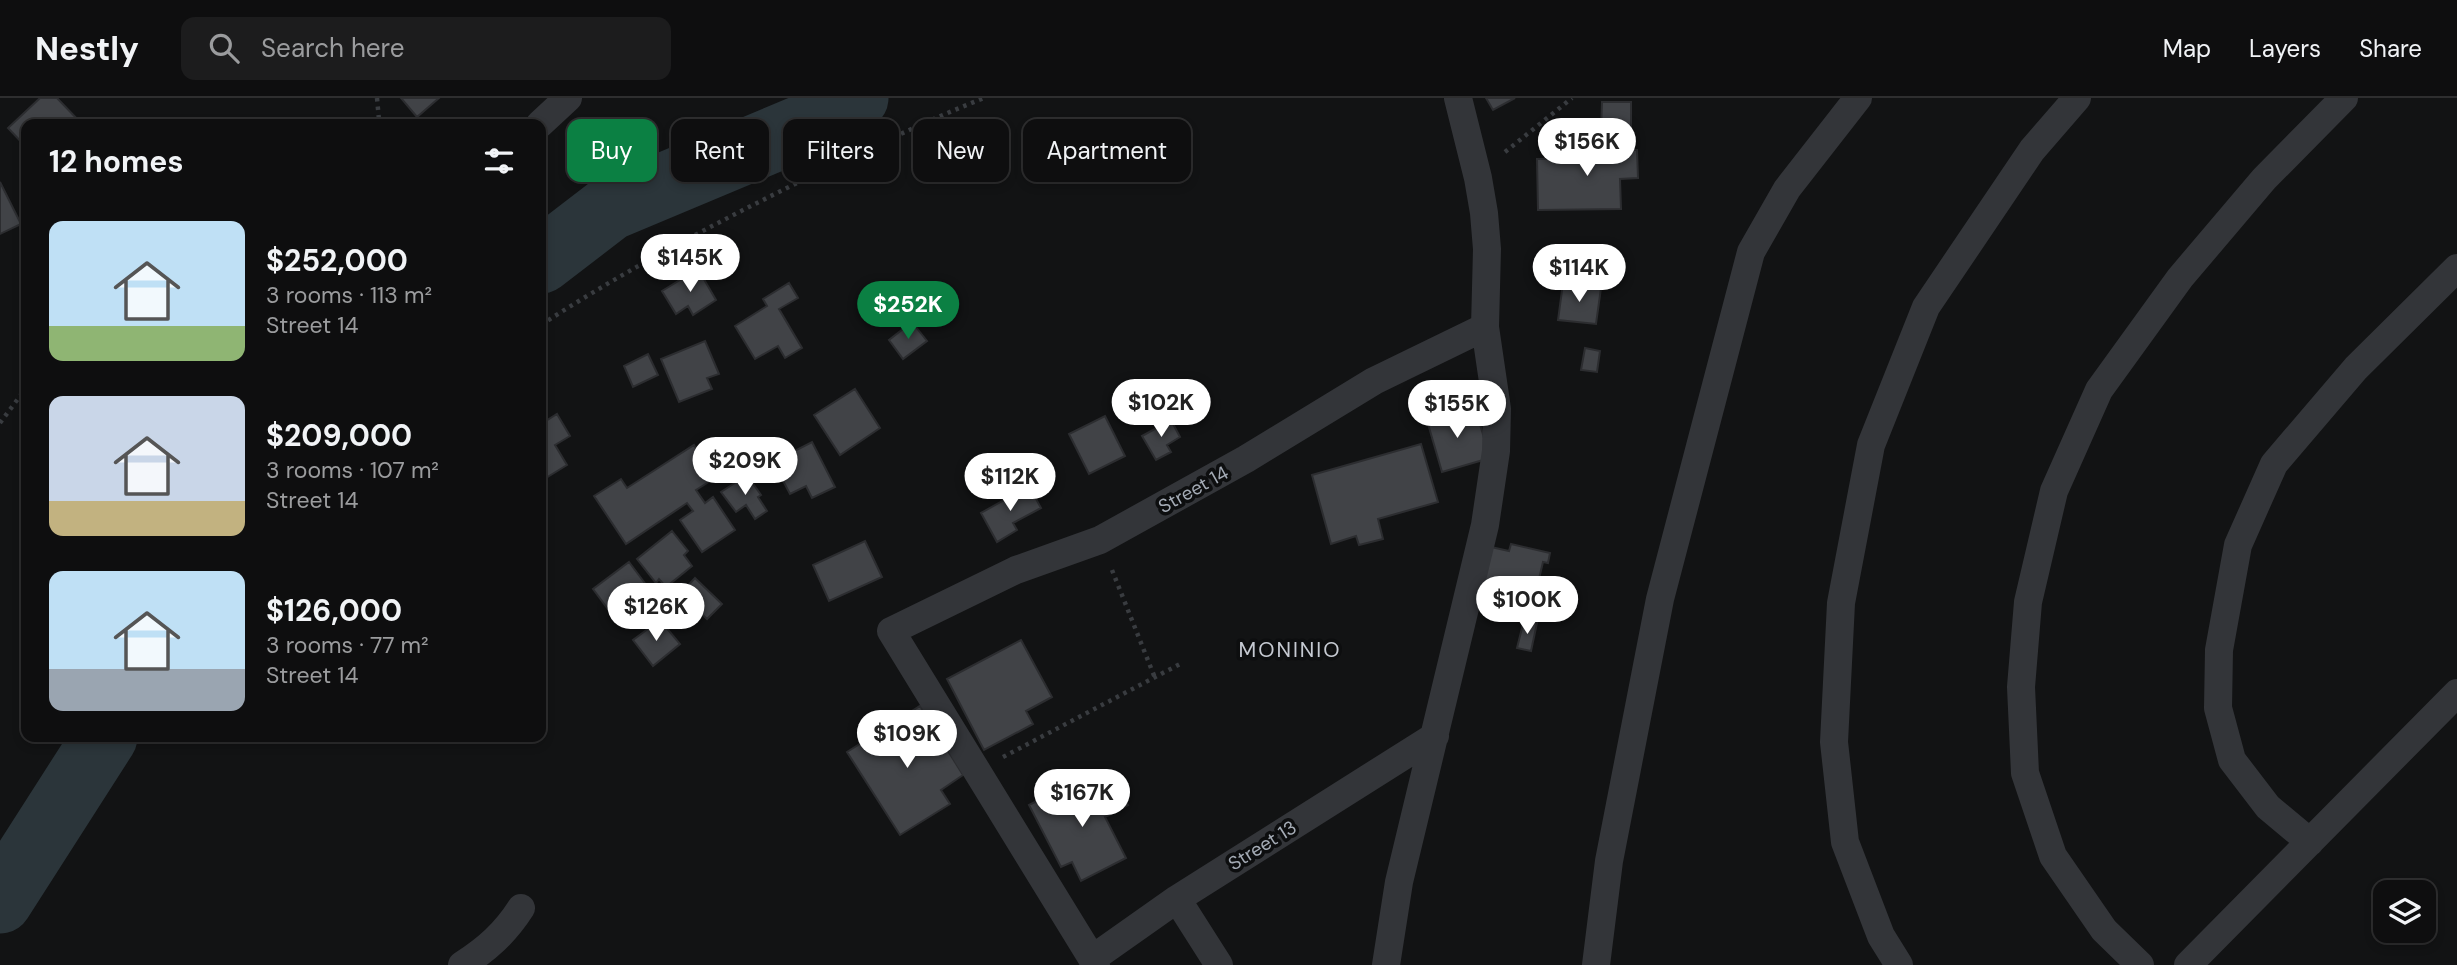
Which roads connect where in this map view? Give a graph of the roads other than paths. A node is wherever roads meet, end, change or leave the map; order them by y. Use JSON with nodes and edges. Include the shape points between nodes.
{"nodes":[{"id":1,"x":568,"y":98,"type":"edge"},
{"id":2,"x":1458,"y":98,"type":"edge"},
{"id":3,"x":1858,"y":98,"type":"edge"},
{"id":4,"x":2077,"y":98,"type":"edge"},
{"id":5,"x":2344,"y":98,"type":"edge"},
{"id":6,"x":545,"y":119,"type":"edge"},
{"id":7,"x":2457,"y":268,"type":"edge"},
{"id":8,"x":1485,"y":327,"type":"junction"},
{"id":9,"x":2457,"y":693,"type":"edge"},
{"id":10,"x":1435,"y":736,"type":"junction"},
{"id":11,"x":2310,"y":842,"type":"junction"},
{"id":12,"x":1177,"y":899,"type":"junction"},
{"id":13,"x":521,"y":908,"type":"dead end"},
{"id":14,"x":1094,"y":962,"type":"edge"},
{"id":15,"x":461,"y":965,"type":"edge"},
{"id":16,"x":1219,"y":965,"type":"edge"},
{"id":17,"x":1386,"y":965,"type":"edge"},
{"id":18,"x":1595,"y":965,"type":"edge"},
{"id":19,"x":1899,"y":965,"type":"edge"},
{"id":20,"x":2140,"y":965,"type":"edge"},
{"id":21,"x":2189,"y":965,"type":"edge"}],
"edges":[{"from":1,"to":6,"type":"street"},
{"from":2,"to":8,"type":"street","via":[[1478,178],[1487,249]]},
{"from":3,"to":18,"type":"street","via":[[1787,189],[1751,252],[1660,599],[1609,861]]},
{"from":4,"to":19,"type":"street","via":[[2032,150],[1926,307],[1871,444],[1841,603],[1834,742],[1845,842],[1881,936]]},
{"from":5,"to":20,"type":"street","via":[[2264,179],[2197,258],[2099,390],[2051,504],[2028,602],[2021,687],[2025,773],[2053,856],[2104,930]]},
{"from":7,"to":11,"type":"street","via":[[2356,368],[2274,464],[2238,545],[2219,650],[2218,708],[2232,760],[2268,807]]},
{"from":8,"to":10,"type":"street","via":[[1497,409],[1492,490]]},
{"from":8,"to":14,"type":"street","name":"Street 14","via":[[1374,381],[1247,459],[1100,540],[1016,570],[891,631]]},
{"from":9,"to":11,"type":"street"},
{"from":10,"to":12,"type":"street","name":"Street 13"},
{"from":10,"to":17,"type":"street","via":[[1399,882]]},
{"from":11,"to":21,"type":"street"},
{"from":12,"to":14,"type":"street","name":"Street 13"},
{"from":12,"to":16,"type":"street"},
{"from":13,"to":15,"type":"street","via":[[507,930]]}]}
